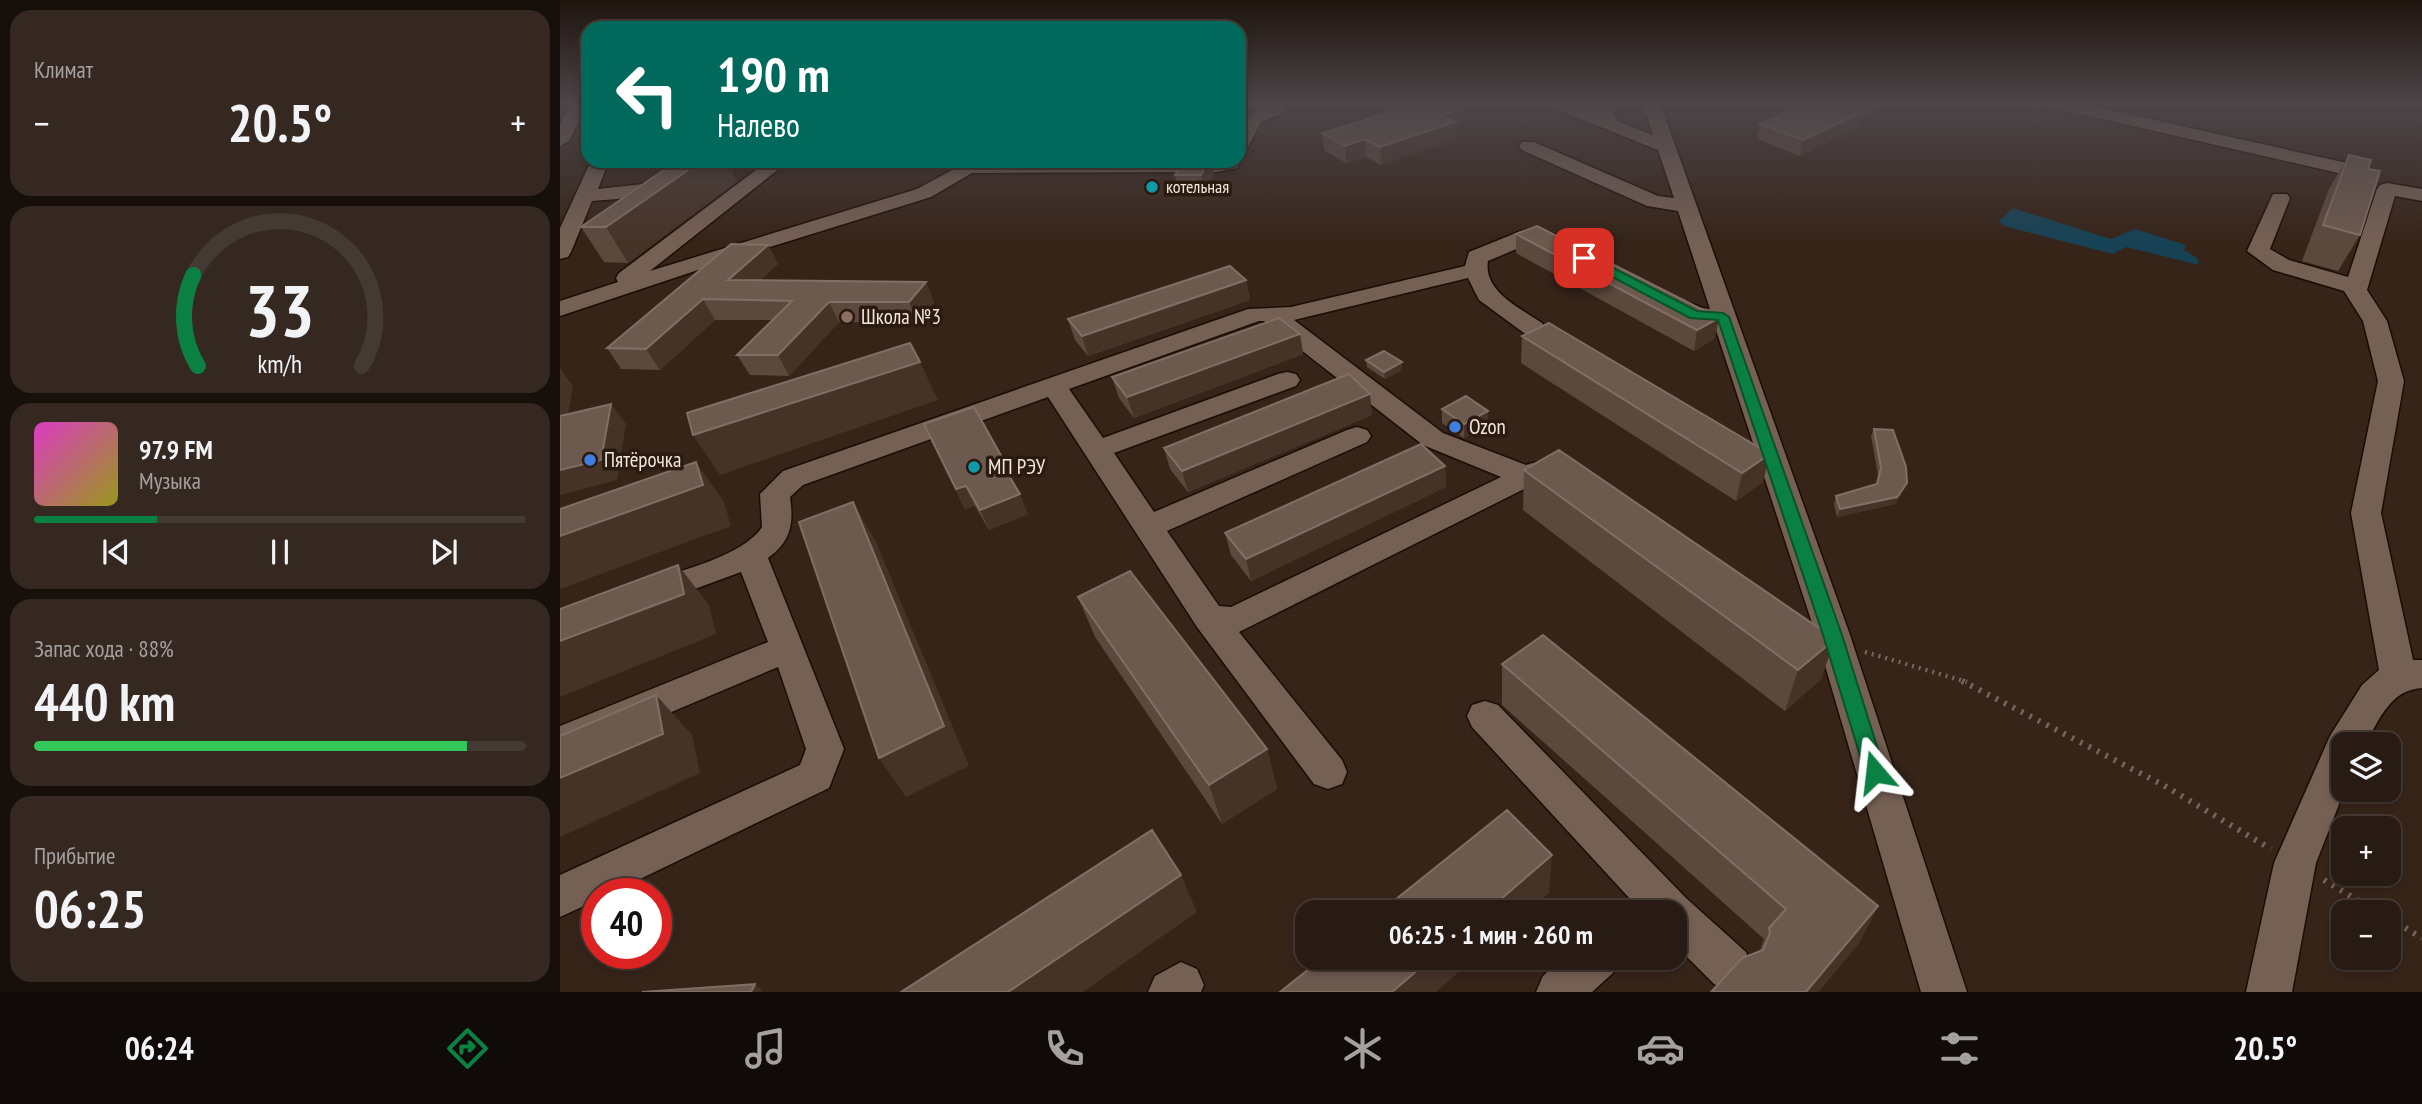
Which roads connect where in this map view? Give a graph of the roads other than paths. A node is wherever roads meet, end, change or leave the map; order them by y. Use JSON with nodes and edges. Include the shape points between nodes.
{"nodes":[{"id":1,"x":1535,"y":149,"type":"edge"},
{"id":2,"x":1668,"y":149,"type":"edge"},
{"id":3,"x":2260,"y":149,"type":"edge"},
{"id":4,"x":597,"y":168,"type":"edge"},
{"id":5,"x":694,"y":168,"type":"edge"},
{"id":6,"x":771,"y":168,"type":"edge"},
{"id":7,"x":960,"y":168,"type":"edge"},
{"id":8,"x":2347,"y":169,"type":"edge"},
{"id":9,"x":2422,"y":195,"type":"edge"},
{"id":10,"x":585,"y":196,"type":"junction"},
{"id":11,"x":2280,"y":198,"type":"dead end"},
{"id":12,"x":1688,"y":206,"type":"junction"},
{"id":13,"x":562,"y":242,"type":"edge"},
{"id":14,"x":1576,"y":253,"type":"edge"},
{"id":15,"x":1475,"y":270,"type":"junction"},
{"id":16,"x":627,"y":287,"type":"junction"},
{"id":17,"x":2356,"y":287,"type":"junction"},
{"id":18,"x":1659,"y":297,"type":"edge"},
{"id":19,"x":560,"y":309,"type":"edge"},
{"id":20,"x":1270,"y":314,"type":"junction"},
{"id":21,"x":1723,"y":317,"type":"junction"},
{"id":22,"x":1533,"y":328,"type":"edge"},
{"id":23,"x":1287,"y":380,"type":"dead end"},
{"id":24,"x":1054,"y":386,"type":"junction"},
{"id":25,"x":1357,"y":436,"type":"dead end"},
{"id":26,"x":1096,"y":450,"type":"junction"},
{"id":27,"x":1527,"y":476,"type":"junction"},
{"id":28,"x":1586,"y":494,"type":"edge"},
{"id":29,"x":1147,"y":527,"type":"junction"},
{"id":30,"x":750,"y":553,"type":"junction"},
{"id":31,"x":624,"y":603,"type":"edge"},
{"id":32,"x":1209,"y":618,"type":"junction"},
{"id":33,"x":788,"y":648,"type":"junction"},
{"id":34,"x":2410,"y":675,"type":"edge"},
{"id":35,"x":1485,"y":716,"type":"dead end"},
{"id":36,"x":2353,"y":732,"type":"edge"},
{"id":37,"x":560,"y":743,"type":"edge"},
{"id":38,"x":1328,"y":772,"type":"dead end"},
{"id":39,"x":2331,"y":777,"type":"edge"},
{"id":40,"x":560,"y":896,"type":"edge"},
{"id":41,"x":1654,"y":900,"type":"edge"},
{"id":42,"x":1687,"y":931,"type":"edge"},
{"id":43,"x":1730,"y":968,"type":"edge"},
{"id":44,"x":1583,"y":970,"type":"edge"},
{"id":45,"x":1559,"y":992,"type":"edge"},
{"id":46,"x":1944,"y":992,"type":"edge"},
{"id":47,"x":2269,"y":992,"type":"edge"}],
"edges":[{"from":1,"to":12,"type":"street","via":[[1654,202]]},
{"from":2,"to":12,"type":"street"},
{"from":3,"to":8,"type":"street"},
{"from":4,"to":10,"type":"street"},
{"from":5,"to":10,"type":"street","via":[[656,189]]},
{"from":6,"to":16,"type":"street","via":[[627,277]]},
{"from":7,"to":16,"type":"street","via":[[923,193]]},
{"from":9,"to":17,"type":"street","via":[[2387,189]]},
{"from":10,"to":13,"type":"street"},
{"from":11,"to":17,"type":"street","via":[[2258,251],[2281,265]]},
{"from":12,"to":21,"type":"street"},
{"from":14,"to":15,"type":"street","via":[[1540,235],[1529,236],[1477,257]]},
{"from":15,"to":20,"type":"street","via":[[1291,314]]},
{"from":15,"to":22,"type":"street","via":[[1487,295]]},
{"from":16,"to":19,"type":"street"},
{"from":17,"to":34,"type":"street","via":[[2375,321],[2391,381],[2366,513]]},
{"from":18,"to":21,"type":"street","via":[[1695,315]]},
{"from":20,"to":24,"type":"street","via":[[1256,314]]},
{"from":20,"to":27,"type":"street","via":[[1433,439]]},
{"from":21,"to":46,"type":"street","via":[[1752,441]]},
{"from":23,"to":26,"type":"street"},
{"from":24,"to":26,"type":"street"},
{"from":24,"to":30,"type":"street","via":[[793,478],[775,494],[778,528],[767,544]]},
{"from":25,"to":29,"type":"street"},
{"from":26,"to":29,"type":"street"},
{"from":27,"to":28,"type":"street","via":[[1553,471]]},
{"from":27,"to":32,"type":"street","via":[[1235,620]]},
{"from":29,"to":32,"type":"street"},
{"from":30,"to":31,"type":"street"},
{"from":30,"to":33,"type":"street"},
{"from":32,"to":38,"type":"street"},
{"from":33,"to":37,"type":"street"},
{"from":33,"to":40,"type":"street","via":[[825,749],[815,776]]},
{"from":34,"to":36,"type":"street","via":[[2375,695]]},
{"from":35,"to":41,"type":"street"},
{"from":39,"to":47,"type":"street","via":[[2295,863]]},
{"from":42,"to":43,"type":"street"},
{"from":44,"to":45,"type":"street"}]}
